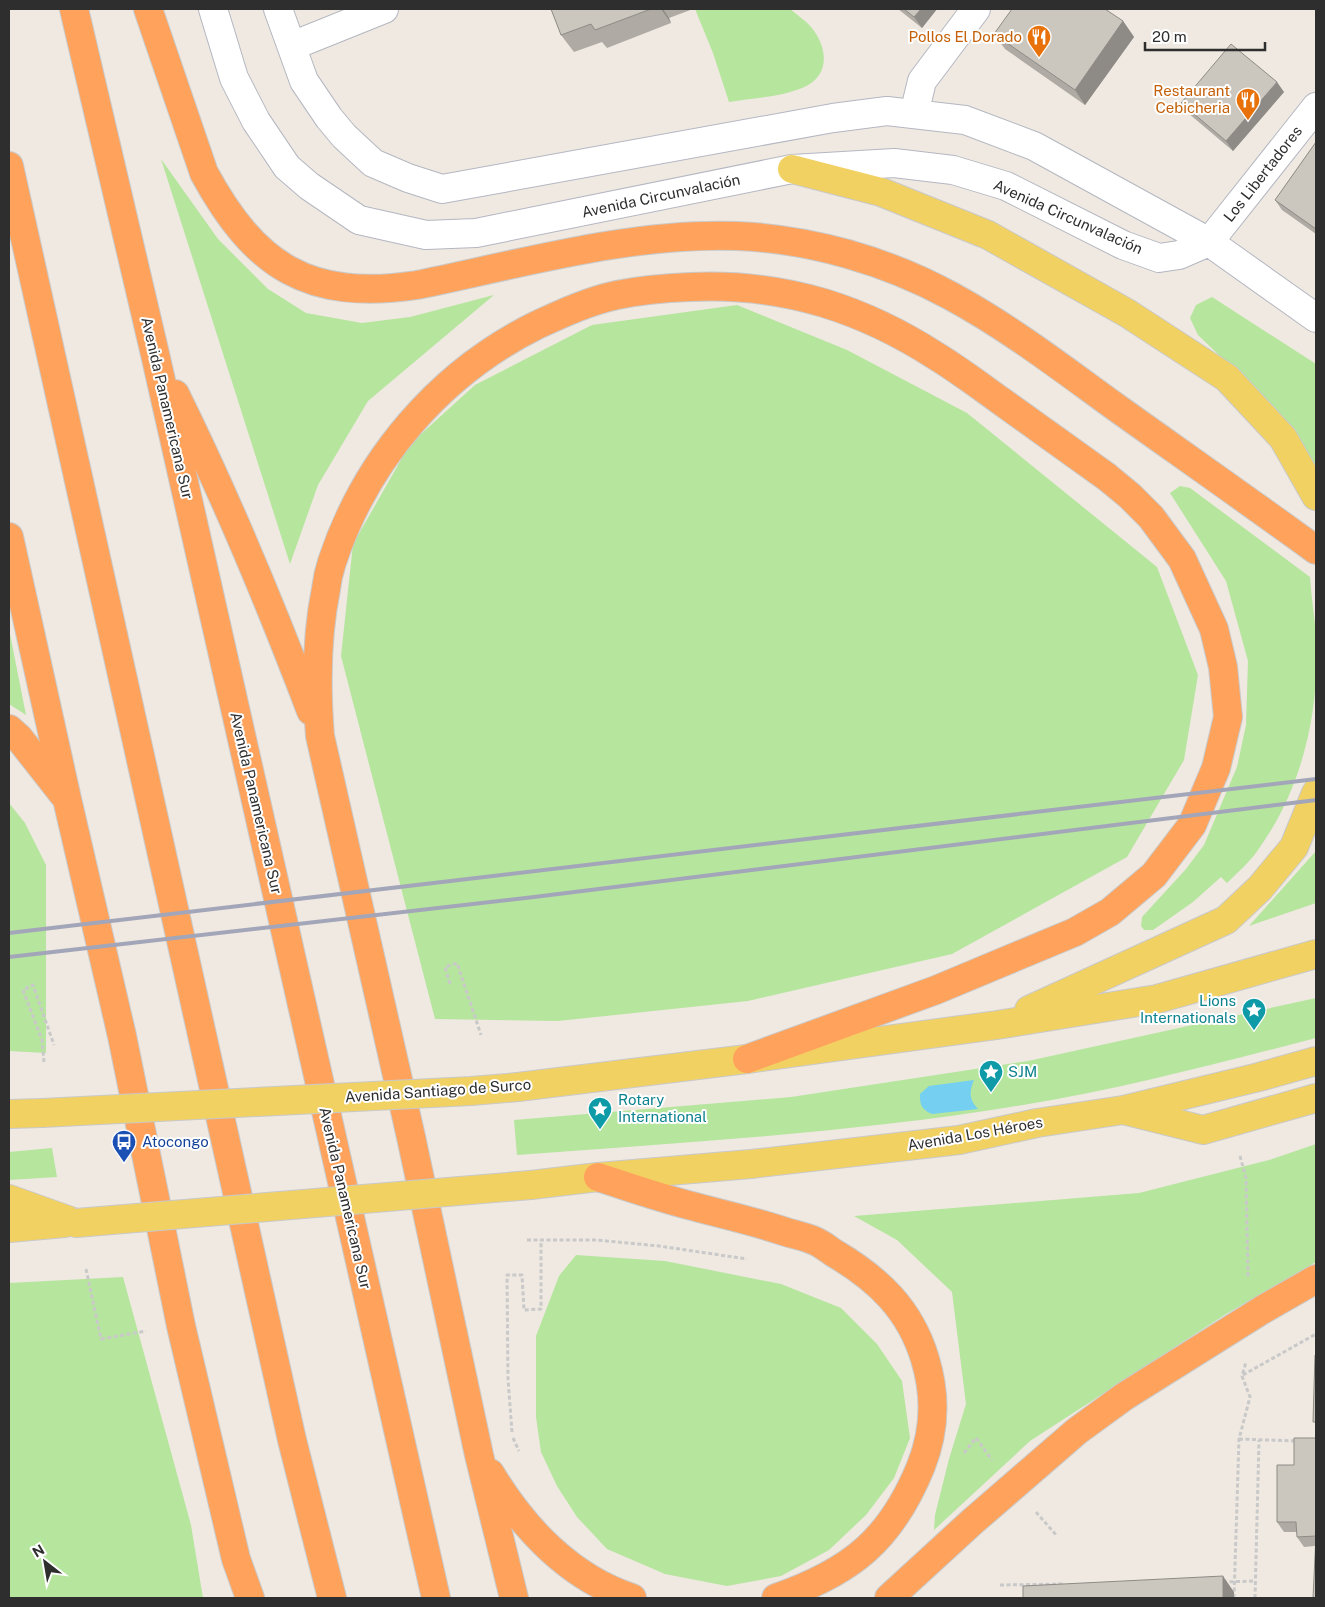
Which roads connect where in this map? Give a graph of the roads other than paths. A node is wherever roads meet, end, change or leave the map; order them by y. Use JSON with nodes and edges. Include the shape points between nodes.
{"nodes":[{"id":1,"x":74,"y":9,"type":"edge"},
{"id":2,"x":148,"y":9,"type":"edge"},
{"id":3,"x":213,"y":9,"type":"edge"},
{"id":4,"x":278,"y":9,"type":"edge"},
{"id":5,"x":384,"y":9,"type":"edge"},
{"id":6,"x":976,"y":9,"type":"edge"},
{"id":7,"x":292,"y":46,"type":"junction"},
{"id":8,"x":1316,"y":106,"type":"edge"},
{"id":9,"x":914,"y":114,"type":"junction"},
{"id":10,"x":9,"y":166,"type":"edge"},
{"id":11,"x":792,"y":169,"type":"junction"},
{"id":12,"x":1209,"y":242,"type":"junction"},
{"id":13,"x":1316,"y":318,"type":"edge"},
{"id":14,"x":155,"y":354,"type":"junction"},
{"id":15,"x":1316,"y":496,"type":"edge"},
{"id":16,"x":9,"y":537,"type":"edge"},
{"id":17,"x":1316,"y":550,"type":"edge"},
{"id":18,"x":9,"y":729,"type":"edge"},
{"id":19,"x":320,"y":736,"type":"junction"},
{"id":20,"x":1316,"y":792,"type":"edge"},
{"id":21,"x":67,"y":799,"type":"junction"},
{"id":22,"x":1316,"y":954,"type":"edge"},
{"id":23,"x":996,"y":1025,"type":"junction"},
{"id":24,"x":747,"y":1059,"type":"junction"},
{"id":25,"x":1316,"y":1061,"type":"edge"},
{"id":26,"x":1316,"y":1098,"type":"edge"},
{"id":27,"x":1123,"y":1110,"type":"junction"},
{"id":28,"x":9,"y":1114,"type":"edge"},
{"id":29,"x":598,"y":1177,"type":"junction"},
{"id":30,"x":9,"y":1199,"type":"edge"},
{"id":31,"x":76,"y":1222,"type":"junction"},
{"id":32,"x":9,"y":1228,"type":"edge"},
{"id":33,"x":1316,"y":1278,"type":"edge"},
{"id":34,"x":478,"y":1455,"type":"junction"},
{"id":35,"x":236,"y":1559,"type":"junction"},
{"id":36,"x":235,"y":1598,"type":"edge"},
{"id":37,"x":250,"y":1598,"type":"edge"},
{"id":38,"x":332,"y":1598,"type":"edge"},
{"id":39,"x":436,"y":1598,"type":"edge"},
{"id":40,"x":514,"y":1598,"type":"edge"},
{"id":41,"x":632,"y":1598,"type":"edge"},
{"id":42,"x":776,"y":1598,"type":"edge"},
{"id":43,"x":889,"y":1598,"type":"edge"}],
"edges":[{"from":1,"to":14,"type":"highway","name":"Avenida Panamericana Sur"},
{"from":2,"to":17,"type":"highway","via":[[204,173],[232,218],[259,250],[294,273],[336,286],[388,289],[623,244],[672,238],[737,236],[790,242],[842,253],[906,274],[993,321]]},
{"from":3,"to":11,"type":"street","name":"Avenida Circunvalación","via":[[234,78],[256,121],[287,167],[359,220],[426,235],[476,234]]},
{"from":4,"to":7,"type":"street"},
{"from":5,"to":7,"type":"street"},
{"from":6,"to":9,"type":"street","via":[[922,81]]},
{"from":7,"to":9,"type":"street","via":[[304,82],[344,136],[373,163],[442,189],[832,118],[887,111]]},
{"from":8,"to":12,"type":"street","name":"Los Libertadores"},
{"from":9,"to":12,"type":"street","via":[[965,120],[1034,146]]},
{"from":10,"to":38,"type":"highway","via":[[292,1440]]},
{"from":11,"to":12,"type":"street","name":"Avenida Circunvalación","via":[[894,163],[953,170],[1006,186],[1122,245],[1159,258],[1179,255]]},
{"from":11,"to":15,"type":"main road","via":[[881,192],[988,235],[1127,312],[1227,378],[1283,438]]},
{"from":12,"to":13,"type":"street"},
{"from":14,"to":19,"type":"highway","via":[[239,531]]},
{"from":14,"to":39,"type":"highway","name":"Avenida Panamericana Sur"},
{"from":16,"to":21,"type":"highway"},
{"from":18,"to":21,"type":"highway","via":[[20,738]]},
{"from":19,"to":24,"type":"highway","via":[[317,696],[320,615],[331,564],[360,497],[377,468],[418,413],[469,366],[525,331],[584,305],[645,291],[706,287],[764,290],[824,303],[873,322],[937,356],[1107,477],[1151,517],[1182,559],[1214,629],[1228,717],[1216,768],[1192,825],[1154,875],[1110,912],[1076,932],[936,990]]},
{"from":19,"to":34,"type":"highway","via":[[411,1137]]},
{"from":20,"to":23,"type":"main road","via":[[1294,847],[1260,888],[1226,920]]},
{"from":21,"to":35,"type":"highway","via":[[122,1036],[181,1326]]},
{"from":22,"to":23,"type":"main road","via":[[1156,1000]]},
{"from":23,"to":24,"type":"main road"},
{"from":24,"to":28,"type":"main road","name":"Avenida Santiago de Surco","bridge":true,"via":[[471,1092]]},
{"from":25,"to":27,"type":"main road","name":"Avenida Los Héroes"},
{"from":26,"to":27,"type":"main road","via":[[1203,1130]]},
{"from":27,"to":29,"type":"main road","name":"Avenida Los Héroes","via":[[1037,1123],[959,1140],[751,1164]]},
{"from":29,"to":31,"type":"main road","bridge":true,"via":[[531,1186]]},
{"from":29,"to":42,"type":"highway","via":[[815,1241],[876,1281],[894,1300],[922,1349],[930,1375],[932,1433],[912,1489],[902,1507],[856,1559],[821,1580]]},
{"from":30,"to":31,"type":"main road"},
{"from":31,"to":32,"type":"main road"},
{"from":33,"to":43,"type":"highway","via":[[1125,1396],[1078,1431]]},
{"from":34,"to":40,"type":"highway"},
{"from":34,"to":41,"type":"highway","via":[[501,1493],[553,1552],[599,1586]]},
{"from":35,"to":36,"type":"highway"},
{"from":35,"to":37,"type":"highway"}]}
